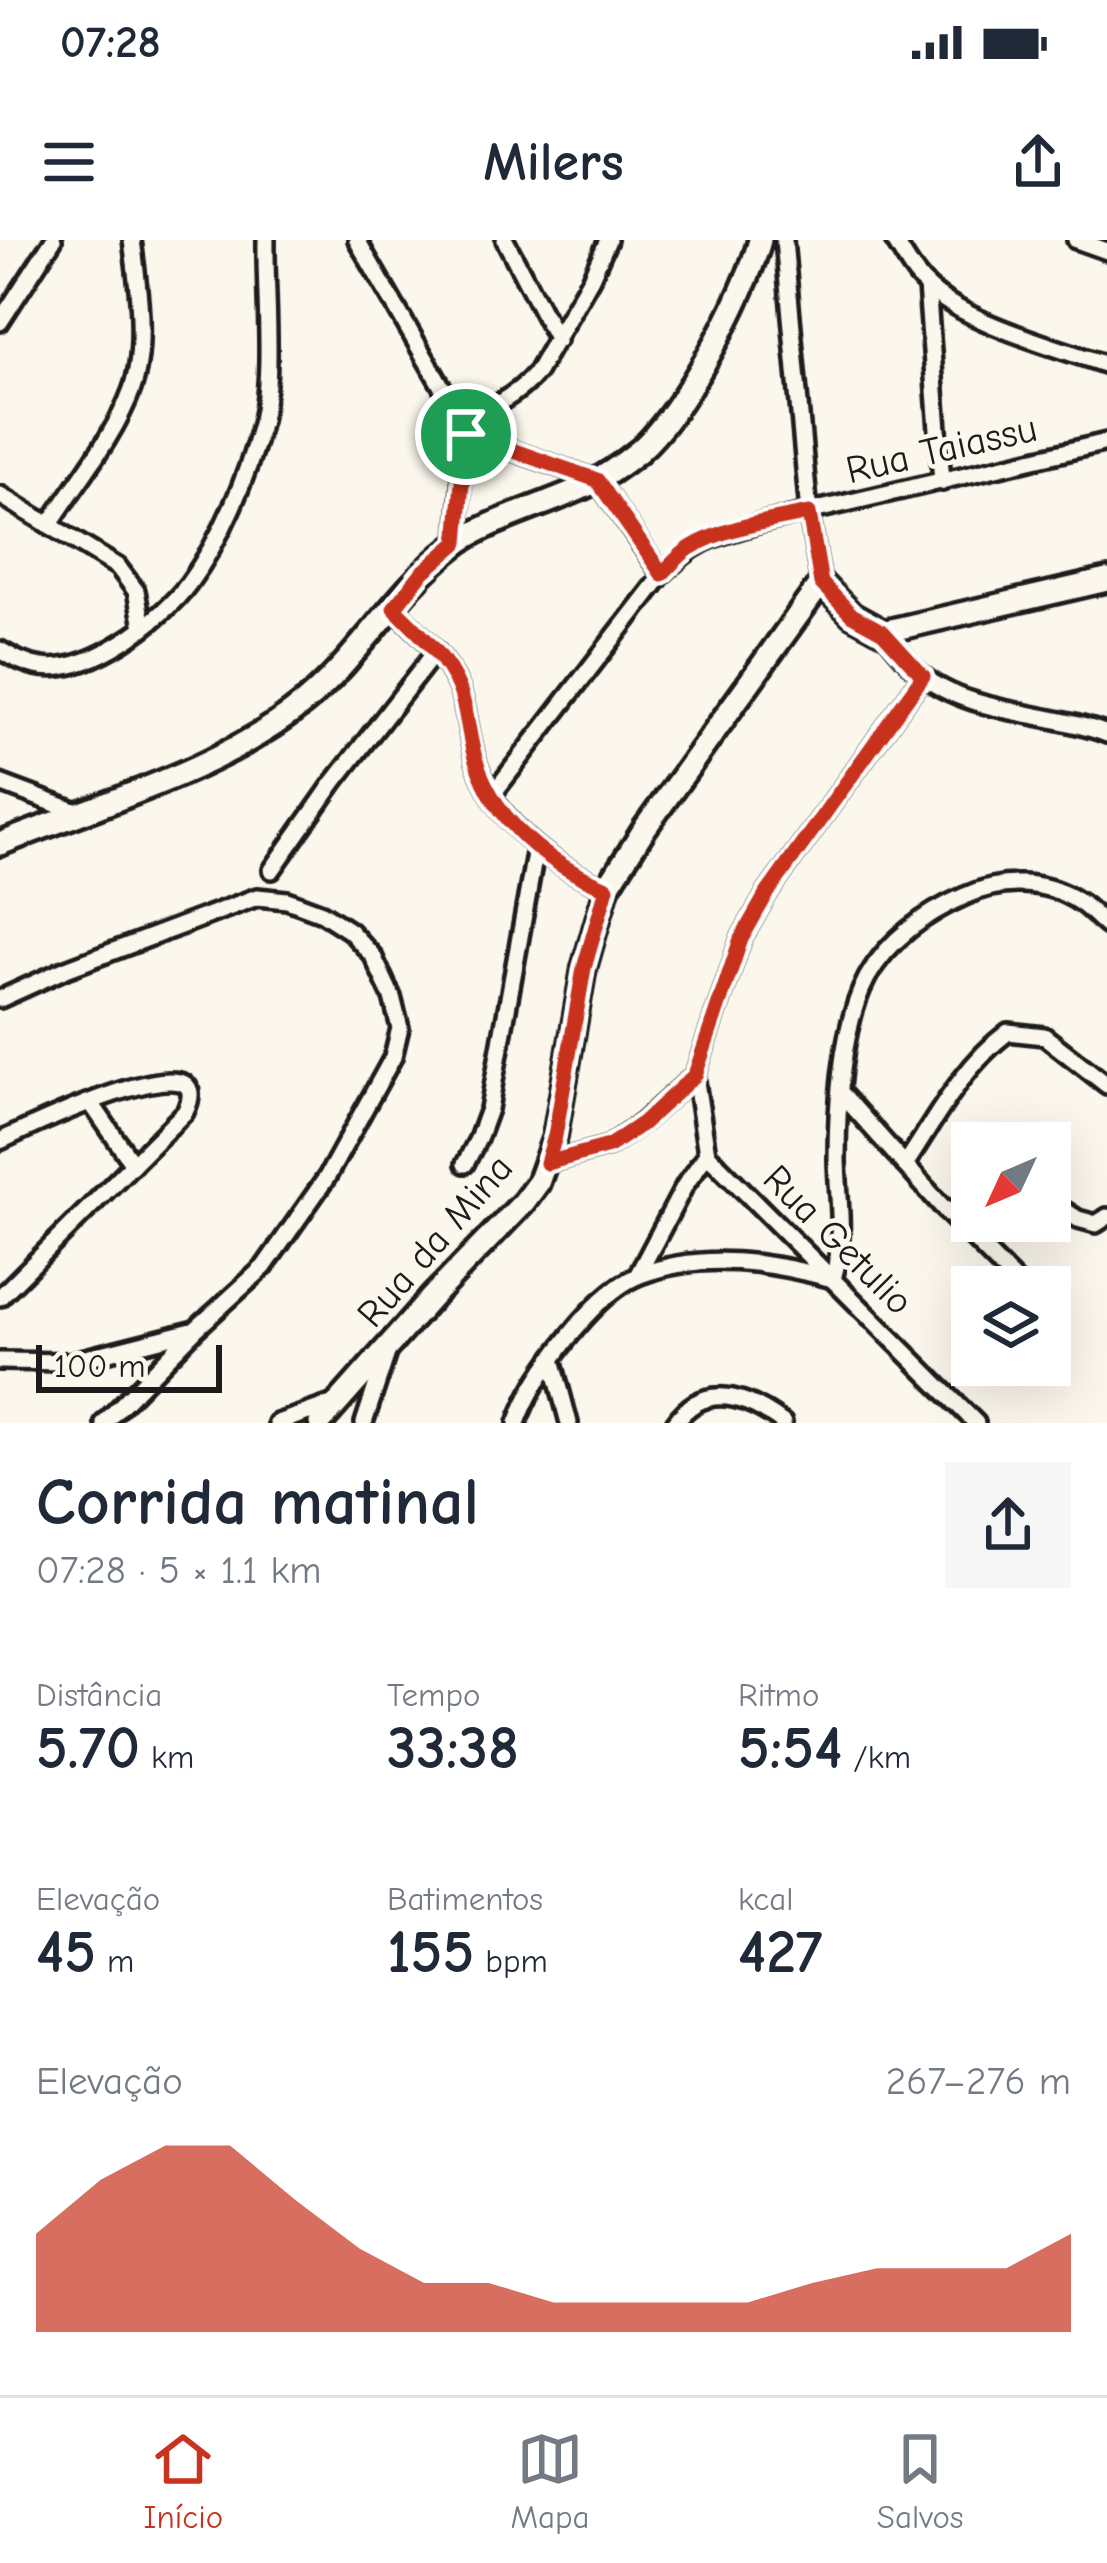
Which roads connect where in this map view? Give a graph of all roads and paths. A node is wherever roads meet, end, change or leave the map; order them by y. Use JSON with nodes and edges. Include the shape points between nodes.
{"nodes":[{"id":1,"x":53,"y":240,"type":"edge"},
{"id":2,"x":132,"y":240,"type":"edge"},
{"id":3,"x":266,"y":240,"type":"edge"},
{"id":4,"x":357,"y":240,"type":"edge"},
{"id":5,"x":505,"y":240,"type":"edge"},
{"id":6,"x":608,"y":240,"type":"edge"},
{"id":7,"x":784,"y":240,"type":"edge"},
{"id":8,"x":895,"y":240,"type":"edge"},
{"id":9,"x":1076,"y":240,"type":"edge"},
{"id":10,"x":757,"y":249,"type":"edge"},
{"id":11,"x":1107,"y":251,"type":"edge"},
{"id":12,"x":785,"y":265,"type":"junction"},
{"id":13,"x":927,"y":286,"type":"junction"},
{"id":14,"x":0,"y":322,"type":"edge"},
{"id":15,"x":557,"y":340,"type":"junction"},
{"id":16,"x":1107,"y":365,"type":"edge"},
{"id":17,"x":463,"y":427,"type":"junction"},
{"id":18,"x":1107,"y":442,"type":"edge"},
{"id":19,"x":597,"y":480,"type":"junction"},
{"id":20,"x":942,"y":482,"type":"junction"},
{"id":21,"x":0,"y":495,"type":"edge"},
{"id":22,"x":809,"y":513,"type":"junction"},
{"id":23,"x":49,"y":525,"type":"junction"},
{"id":24,"x":457,"y":543,"type":"junction"},
{"id":25,"x":662,"y":574,"type":"junction"},
{"id":26,"x":1107,"y":580,"type":"edge"},
{"id":27,"x":821,"y":583,"type":"junction"},
{"id":28,"x":394,"y":608,"type":"junction"},
{"id":29,"x":143,"y":627,"type":"junction"},
{"id":30,"x":883,"y":632,"type":"junction"},
{"id":31,"x":0,"y":650,"type":"edge"},
{"id":32,"x":436,"y":651,"type":"junction"},
{"id":33,"x":923,"y":676,"type":"junction"},
{"id":34,"x":1107,"y":719,"type":"edge"},
{"id":35,"x":1084,"y":725,"type":"junction"},
{"id":36,"x":1107,"y":734,"type":"edge"},
{"id":37,"x":0,"y":783,"type":"edge"},
{"id":38,"x":492,"y":795,"type":"junction"},
{"id":39,"x":80,"y":813,"type":"junction"},
{"id":40,"x":0,"y":844,"type":"edge"},
{"id":41,"x":536,"y":848,"type":"junction"},
{"id":42,"x":272,"y":870,"type":"dead end"},
{"id":43,"x":607,"y":888,"type":"junction"},
{"id":44,"x":1107,"y":926,"type":"edge"},
{"id":45,"x":0,"y":999,"type":"edge"},
{"id":46,"x":695,"y":1075,"type":"junction"},
{"id":47,"x":1107,"y":1085,"type":"edge"},
{"id":48,"x":841,"y":1094,"type":"junction"},
{"id":49,"x":91,"y":1103,"type":"junction"},
{"id":50,"x":0,"y":1141,"type":"edge"},
{"id":51,"x":707,"y":1154,"type":"junction"},
{"id":52,"x":547,"y":1163,"type":"junction"},
{"id":53,"x":134,"y":1164,"type":"junction"},
{"id":54,"x":465,"y":1164,"type":"dead end"},
{"id":55,"x":905,"y":1165,"type":"junction"},
{"id":56,"x":951,"y":1211,"type":"edge"},
{"id":57,"x":948,"y":1213,"type":"junction"},
{"id":58,"x":1071,"y":1215,"type":"edge"},
{"id":59,"x":1106,"y":1219,"type":"edge"},
{"id":60,"x":1000,"y":1266,"type":"edge"},
{"id":61,"x":637,"y":1276,"type":"junction"},
{"id":62,"x":833,"y":1279,"type":"junction"},
{"id":63,"x":0,"y":1297,"type":"edge"},
{"id":64,"x":195,"y":1330,"type":"junction"},
{"id":65,"x":390,"y":1344,"type":"junction"},
{"id":66,"x":552,"y":1359,"type":"junction"},
{"id":67,"x":0,"y":1361,"type":"edge"},
{"id":68,"x":341,"y":1401,"type":"junction"},
{"id":69,"x":104,"y":1423,"type":"edge"},
{"id":70,"x":277,"y":1423,"type":"edge"},
{"id":71,"x":320,"y":1423,"type":"edge"},
{"id":72,"x":364,"y":1423,"type":"edge"},
{"id":73,"x":517,"y":1423,"type":"edge"},
{"id":74,"x":569,"y":1423,"type":"edge"},
{"id":75,"x":675,"y":1423,"type":"edge"},
{"id":76,"x":783,"y":1423,"type":"edge"},
{"id":77,"x":976,"y":1423,"type":"edge"}],
"edges":[{"from":1,"to":14,"type":"street"},
{"from":2,"to":23,"type":"street","via":[[139,320],[133,386]]},
{"from":3,"to":29,"type":"street","via":[[262,420],[210,548],[188,585]]},
{"from":4,"to":17,"type":"street"},
{"from":5,"to":15,"type":"street"},
{"from":6,"to":15,"type":"street"},
{"from":7,"to":12,"type":"street"},
{"from":8,"to":13,"type":"street"},
{"from":9,"to":11,"type":"street"},
{"from":10,"to":12,"type":"street"},
{"from":10,"to":19,"type":"street","via":[[734,307],[662,425]]},
{"from":12,"to":22,"type":"street"},
{"from":13,"to":16,"type":"street","via":[[997,326]]},
{"from":13,"to":20,"type":"street"},
{"from":15,"to":17,"type":"street","via":[[516,393]]},
{"from":17,"to":19,"type":"street"},
{"from":17,"to":24,"type":"street"},
{"from":18,"to":20,"type":"street","name":"Rua Taiassu"},
{"from":19,"to":24,"type":"street"},
{"from":19,"to":25,"type":"street"},
{"from":20,"to":22,"type":"street","name":"Rua Taiassu"},
{"from":21,"to":23,"type":"street"},
{"from":22,"to":25,"type":"street","name":"Rua Taiassu","via":[[708,538]]},
{"from":22,"to":27,"type":"street"},
{"from":23,"to":29,"type":"street","via":[[130,579]]},
{"from":24,"to":28,"type":"street"},
{"from":25,"to":38,"type":"street","name":"Rua Taiassu"},
{"from":26,"to":30,"type":"street"},
{"from":27,"to":30,"type":"street"},
{"from":27,"to":43,"type":"street","name":"Rua da Mina"},
{"from":28,"to":32,"type":"street"},
{"from":28,"to":39,"type":"street","via":[[333,677],[262,733]]},
{"from":29,"to":31,"type":"street","via":[[70,666],[22,663]]},
{"from":30,"to":33,"type":"street"},
{"from":32,"to":38,"type":"street","via":[[458,685]]},
{"from":32,"to":42,"type":"street"},
{"from":33,"to":35,"type":"street","via":[[980,702]]},
{"from":33,"to":46,"type":"street","via":[[749,924]]},
{"from":34,"to":35,"type":"street"},
{"from":35,"to":36,"type":"street"},
{"from":37,"to":39,"type":"street"},
{"from":38,"to":41,"type":"street"},
{"from":39,"to":40,"type":"street"},
{"from":41,"to":43,"type":"street"},
{"from":41,"to":54,"type":"street","via":[[490,1108]]},
{"from":43,"to":52,"type":"street","name":"Rua da Mina"},
{"from":44,"to":48,"type":"street","via":[[1047,886],[1008,883],[917,921],[867,978]]},
{"from":45,"to":64,"type":"street","via":[[257,897],[322,913],[373,956],[400,1028],[393,1057],[327,1177],[264,1267]]},
{"from":46,"to":51,"type":"street"},
{"from":46,"to":52,"type":"street","via":[[609,1146]]},
{"from":47,"to":55,"type":"street","via":[[1044,1036],[1007,1032],[964,1075]]},
{"from":48,"to":55,"type":"street"},
{"from":48,"to":62,"type":"street","via":[[841,1253]]},
{"from":49,"to":50,"type":"street"},
{"from":49,"to":53,"type":"street"},
{"from":49,"to":53,"type":"street","via":[[164,1079],[188,1089],[188,1107]]},
{"from":51,"to":61,"type":"street"},
{"from":51,"to":62,"type":"street","name":"Rua Getulio"},
{"from":52,"to":65,"type":"street","name":"Rua da Mina","via":[[524,1202]]},
{"from":53,"to":63,"type":"street"},
{"from":55,"to":57,"type":"street"},
{"from":56,"to":57,"type":"street"},
{"from":57,"to":60,"type":"street"},
{"from":58,"to":59,"type":"street","via":[[1096,1224]]},
{"from":61,"to":62,"type":"street","via":[[738,1261]]},
{"from":61,"to":66,"type":"street","via":[[599,1304]]},
{"from":62,"to":77,"type":"street","name":"Rua Getulio"},
{"from":64,"to":67,"type":"street","via":[[70,1362]]},
{"from":64,"to":69,"type":"street"},
{"from":65,"to":68,"type":"street","name":"Rua da Mina"},
{"from":65,"to":72,"type":"street"},
{"from":66,"to":73,"type":"street"},
{"from":66,"to":74,"type":"street"},
{"from":68,"to":70,"type":"street"},
{"from":68,"to":71,"type":"street","name":"Rua da Mina"},
{"from":75,"to":76,"type":"street","via":[[694,1403],[714,1397],[759,1406]]}]}
